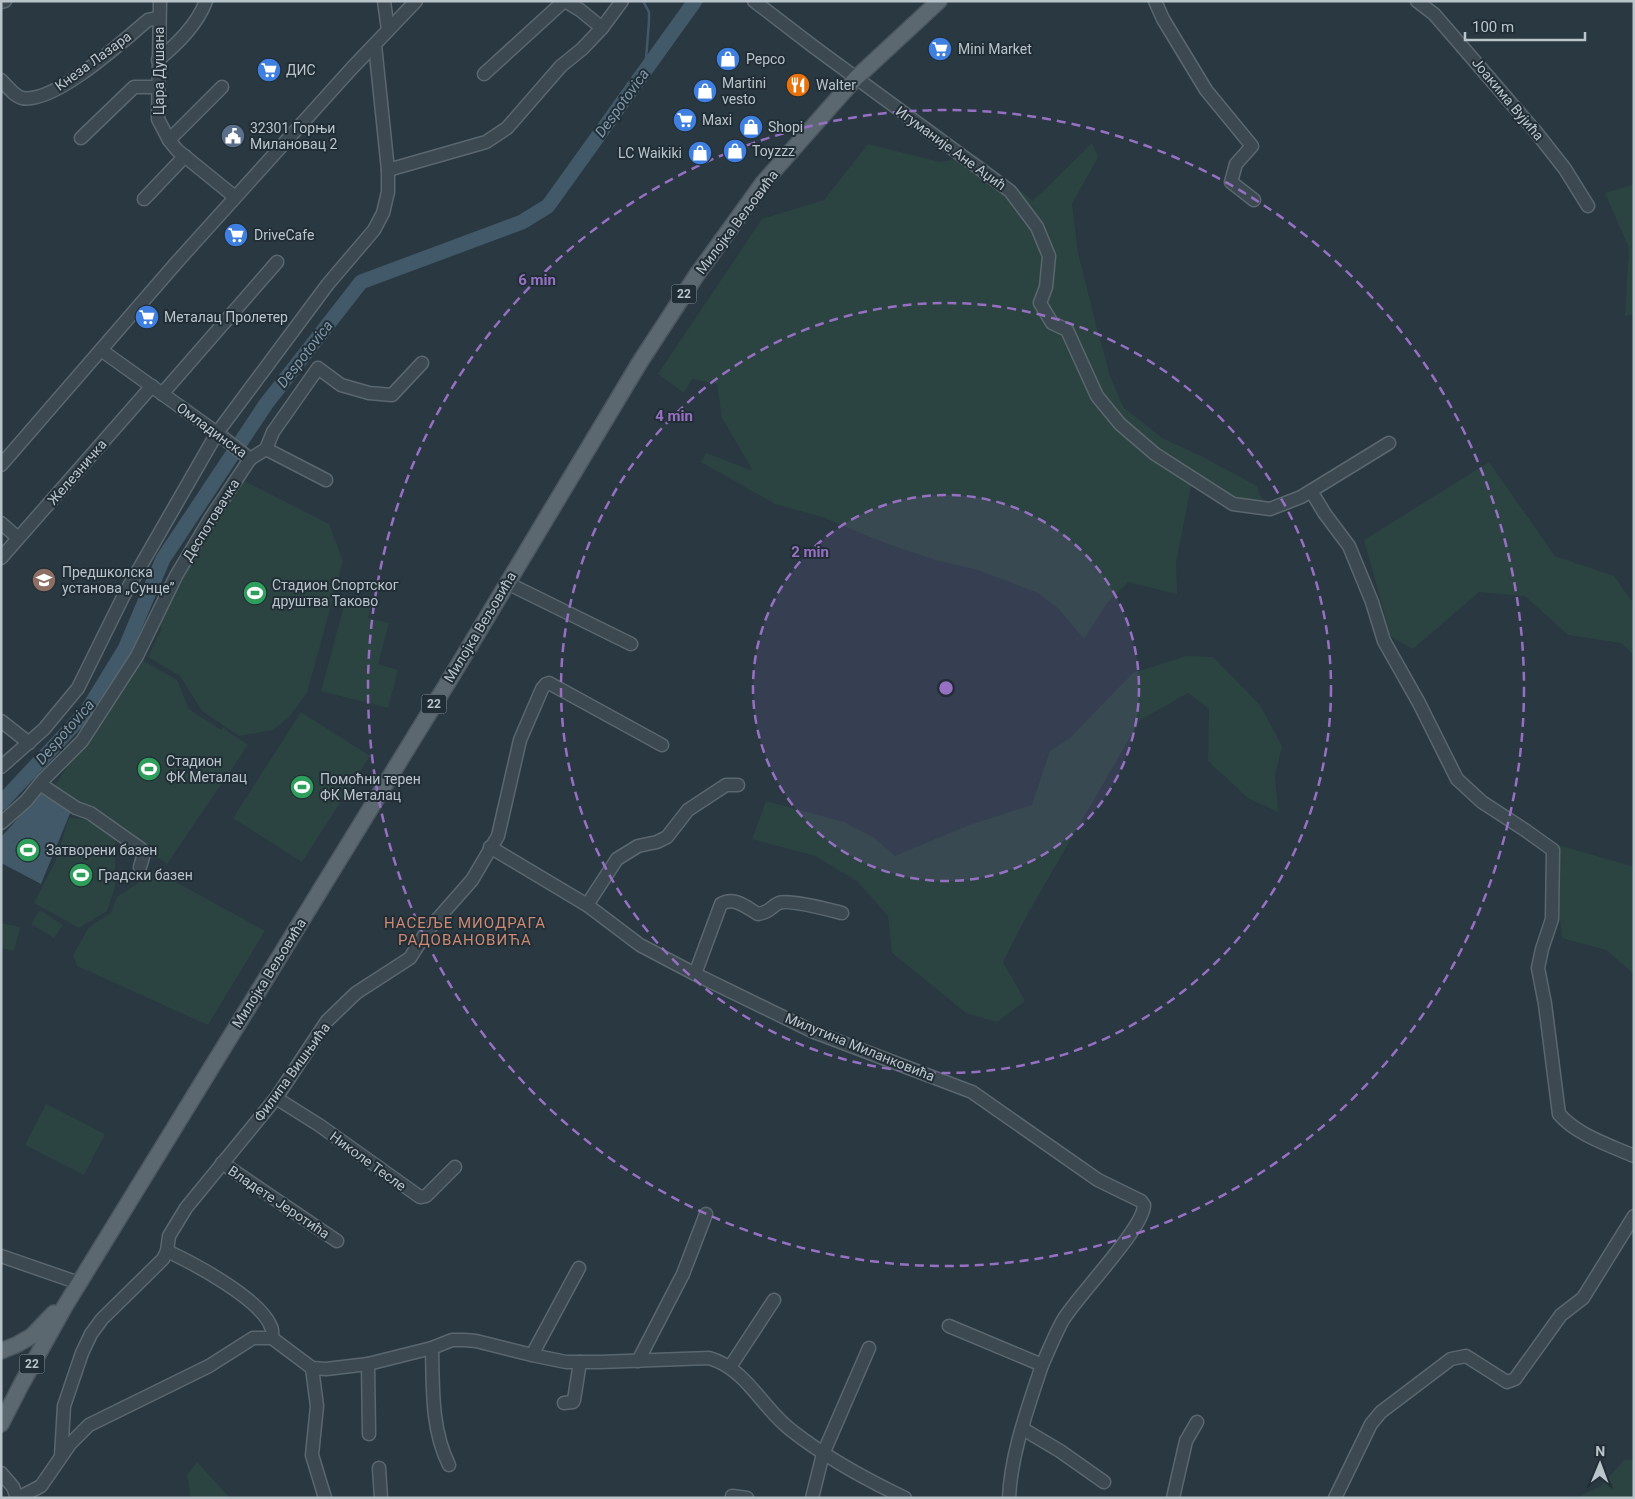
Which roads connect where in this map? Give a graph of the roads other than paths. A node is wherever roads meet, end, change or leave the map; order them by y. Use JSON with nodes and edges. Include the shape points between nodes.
{"nodes":[{"id":1,"x":160,"y":1,"type":"edge"},
{"id":2,"x":206,"y":1,"type":"edge"},
{"id":3,"x":384,"y":1,"type":"edge"},
{"id":4,"x":416,"y":1,"type":"edge"},
{"id":5,"x":565,"y":1,"type":"edge"},
{"id":6,"x":622,"y":1,"type":"edge"},
{"id":7,"x":754,"y":1,"type":"edge"},
{"id":8,"x":939,"y":1,"type":"edge"},
{"id":9,"x":1154,"y":1,"type":"edge"},
{"id":10,"x":1417,"y":1,"type":"edge"},
{"id":11,"x":159,"y":18,"type":"junction"},
{"id":12,"x":602,"y":28,"type":"junction"},
{"id":13,"x":388,"y":30,"type":"junction"},
{"id":14,"x":374,"y":45,"type":"junction"},
{"id":15,"x":158,"y":60,"type":"junction"},
{"id":16,"x":484,"y":74,"type":"dead end"},
{"id":17,"x":856,"y":78,"type":"junction"},
{"id":18,"x":1,"y":80,"type":"edge"},
{"id":19,"x":158,"y":87,"type":"junction"},
{"id":20,"x":222,"y":87,"type":"dead end"},
{"id":21,"x":81,"y":138,"type":"dead end"},
{"id":22,"x":169,"y":140,"type":"junction"},
{"id":23,"x":186,"y":156,"type":"junction"},
{"id":24,"x":388,"y":170,"type":"junction"},
{"id":25,"x":235,"y":197,"type":"junction"},
{"id":26,"x":144,"y":198,"type":"dead end"},
{"id":27,"x":1254,"y":200,"type":"dead end"},
{"id":28,"x":1588,"y":206,"type":"dead end"},
{"id":29,"x":277,"y":262,"type":"dead end"},
{"id":30,"x":101,"y":350,"type":"junction"},
{"id":31,"x":422,"y":363,"type":"dead end"},
{"id":32,"x":157,"y":390,"type":"junction"},
{"id":33,"x":221,"y":436,"type":"junction"},
{"id":34,"x":1389,"y":443,"type":"dead end"},
{"id":35,"x":266,"y":449,"type":"junction"},
{"id":36,"x":248,"y":456,"type":"junction"},
{"id":37,"x":1,"y":465,"type":"edge"},
{"id":38,"x":326,"y":480,"type":"dead end"},
{"id":39,"x":1311,"y":491,"type":"junction"},
{"id":40,"x":1,"y":523,"type":"edge"},
{"id":41,"x":18,"y":538,"type":"junction"},
{"id":42,"x":1,"y":558,"type":"edge"},
{"id":43,"x":507,"y":583,"type":"junction"},
{"id":44,"x":631,"y":644,"type":"dead end"},
{"id":45,"x":1,"y":721,"type":"edge"},
{"id":46,"x":29,"y":743,"type":"junction"},
{"id":47,"x":662,"y":746,"type":"dead end"},
{"id":48,"x":1,"y":767,"type":"edge"},
{"id":49,"x":40,"y":784,"type":"junction"},
{"id":50,"x":738,"y":784,"type":"dead end"},
{"id":51,"x":1,"y":823,"type":"edge"},
{"id":52,"x":490,"y":848,"type":"junction"},
{"id":53,"x":140,"y":867,"type":"dead end"},
{"id":54,"x":587,"y":904,"type":"junction"},
{"id":55,"x":842,"y":913,"type":"dead end"},
{"id":56,"x":695,"y":974,"type":"junction"},
{"id":57,"x":276,"y":1098,"type":"junction"},
{"id":58,"x":1634,"y":1156,"type":"edge"},
{"id":59,"x":222,"y":1163,"type":"junction"},
{"id":60,"x":455,"y":1168,"type":"dead end"},
{"id":61,"x":706,"y":1214,"type":"dead end"},
{"id":62,"x":1634,"y":1216,"type":"edge"},
{"id":63,"x":337,"y":1241,"type":"dead end"},
{"id":64,"x":166,"y":1251,"type":"junction"},
{"id":65,"x":1,"y":1256,"type":"edge"},
{"id":66,"x":579,"y":1268,"type":"dead end"},
{"id":67,"x":79,"y":1283,"type":"junction"},
{"id":68,"x":774,"y":1300,"type":"dead end"},
{"id":69,"x":64,"y":1306,"type":"junction"},
{"id":70,"x":949,"y":1326,"type":"dead end"},
{"id":71,"x":272,"y":1338,"type":"junction"},
{"id":72,"x":432,"y":1348,"type":"junction"},
{"id":73,"x":869,"y":1348,"type":"dead end"},
{"id":74,"x":1,"y":1351,"type":"edge"},
{"id":75,"x":532,"y":1356,"type":"junction"},
{"id":76,"x":638,"y":1361,"type":"junction"},
{"id":77,"x":580,"y":1362,"type":"junction"},
{"id":78,"x":368,"y":1364,"type":"junction"},
{"id":79,"x":1042,"y":1365,"type":"junction"},
{"id":80,"x":730,"y":1367,"type":"junction"},
{"id":81,"x":312,"y":1368,"type":"junction"},
{"id":82,"x":564,"y":1403,"type":"dead end"},
{"id":83,"x":1197,"y":1422,"type":"dead end"},
{"id":84,"x":1,"y":1424,"type":"edge"},
{"id":85,"x":1023,"y":1429,"type":"junction"},
{"id":86,"x":369,"y":1434,"type":"dead end"},
{"id":87,"x":823,"y":1454,"type":"junction"},
{"id":88,"x":61,"y":1456,"type":"junction"},
{"id":89,"x":449,"y":1465,"type":"dead end"},
{"id":90,"x":379,"y":1468,"type":"dead end"},
{"id":91,"x":1,"y":1474,"type":"edge"},
{"id":92,"x":1104,"y":1482,"type":"dead end"},
{"id":93,"x":732,"y":1496,"type":"dead end"},
{"id":94,"x":902,"y":1497,"type":"edge"},
{"id":95,"x":18,"y":1498,"type":"edge"},
{"id":96,"x":325,"y":1498,"type":"edge"},
{"id":97,"x":381,"y":1498,"type":"edge"},
{"id":98,"x":747,"y":1498,"type":"edge"},
{"id":99,"x":812,"y":1498,"type":"edge"},
{"id":100,"x":1009,"y":1498,"type":"edge"},
{"id":101,"x":1173,"y":1498,"type":"edge"},
{"id":102,"x":1335,"y":1498,"type":"edge"}],
"edges":[{"from":1,"to":11,"type":"street","name":"Цара Душана"},
{"from":2,"to":15,"type":"street","via":[[197,20]]},
{"from":3,"to":13,"type":"street"},
{"from":4,"to":13,"type":"street"},
{"from":5,"to":12,"type":"street"},
{"from":5,"to":16,"type":"street"},
{"from":6,"to":12,"type":"street"},
{"from":7,"to":17,"type":"street","name":"Игуманије Ане Аџић"},
{"from":8,"to":17,"type":"main road","name":"Милојка Вељовића","number":"22"},
{"from":9,"to":27,"type":"street","via":[[1206,90],[1252,146],[1236,164],[1231,182]]},
{"from":10,"to":28,"type":"street","name":"Јоакима Вујића","via":[[1434,14],[1536,132],[1565,168]]},
{"from":11,"to":15,"type":"street","name":"Цара Душана"},
{"from":11,"to":18,"type":"street","name":"Кнеза Лазара","via":[[148,20],[91,66],[46,94],[32,99],[19,97]]},
{"from":12,"to":24,"type":"street","via":[[596,37],[561,66],[497,136]]},
{"from":13,"to":14,"type":"street"},
{"from":14,"to":24,"type":"street"},
{"from":14,"to":25,"type":"street"},
{"from":15,"to":19,"type":"street","name":"Цара Душана"},
{"from":17,"to":39,"type":"street","name":"Игуманије Ане Аџић","via":[[1010,191],[1037,227],[1049,256],[1046,287],[1040,303],[1052,323],[1067,330],[1097,396],[1120,424],[1155,454],[1233,504],[1270,509]]},
{"from":17,"to":43,"type":"main road","name":"Милојка Вељовића","number":"22","via":[[767,179],[696,276],[640,362]]},
{"from":19,"to":21,"type":"street","via":[[134,87]]},
{"from":19,"to":22,"type":"street","name":"Цара Душана","via":[[158,119]]},
{"from":20,"to":22,"type":"street"},
{"from":22,"to":23,"type":"street","name":"Цара Душана"},
{"from":23,"to":25,"type":"street","name":"Цара Душана"},
{"from":23,"to":26,"type":"street"},
{"from":24,"to":33,"type":"street","via":[[384,213],[374,230],[328,284]]},
{"from":25,"to":30,"type":"street"},
{"from":29,"to":32,"type":"street","name":"Железничка"},
{"from":30,"to":32,"type":"street","name":"Омладинска"},
{"from":30,"to":37,"type":"street"},
{"from":31,"to":35,"type":"street","name":"Омладинска","via":[[392,395],[369,393],[340,384],[318,368],[273,432]]},
{"from":32,"to":33,"type":"street","name":"Омладинска"},
{"from":32,"to":41,"type":"street","name":"Железничка"},
{"from":33,"to":36,"type":"street","name":"Омладинска"},
{"from":33,"to":46,"type":"street","via":[[124,595],[78,688]]},
{"from":34,"to":39,"type":"street","name":"Игуманије Ане Аџић"},
{"from":35,"to":36,"type":"street","name":"Омладинска"},
{"from":35,"to":38,"type":"street"},
{"from":36,"to":49,"type":"street","name":"Деспотовачка","via":[[176,576],[132,663],[82,741]]},
{"from":39,"to":58,"type":"street","via":[[1349,546],[1384,641],[1457,779],[1482,802],[1553,850],[1552,919],[1538,968],[1559,1114],[1567,1123]]},
{"from":40,"to":41,"type":"street"},
{"from":41,"to":42,"type":"street","name":"Железничка"},
{"from":43,"to":44,"type":"street"},
{"from":43,"to":67,"type":"main road","name":"Милојка Вељовића","number":"22"},
{"from":45,"to":46,"type":"street"},
{"from":46,"to":48,"type":"street"},
{"from":47,"to":52,"type":"street","name":"Филипа Вишњића","via":[[546,684],[520,740],[498,836]]},
{"from":49,"to":51,"type":"street","name":"Деспотовачка"},
{"from":49,"to":53,"type":"street","via":[[76,808],[90,813],[141,849]]},
{"from":50,"to":54,"type":"street","via":[[726,785],[688,810],[667,837],[638,846],[617,859]]},
{"from":52,"to":54,"type":"street","name":"Милутина Миланковића"},
{"from":52,"to":57,"type":"street","name":"Филипа Вишњића","via":[[472,880],[410,958],[356,993],[327,1021]]},
{"from":54,"to":56,"type":"street","name":"Милутина Миланковића","via":[[640,945]]},
{"from":55,"to":56,"type":"street","via":[[789,902],[779,903],[768,912],[758,914],[735,901],[727,901],[721,904]]},
{"from":56,"to":79,"type":"street","name":"Милутина Миланковића","via":[[814,1032],[972,1092],[1098,1180],[1138,1198],[1144,1205],[1142,1215],[1063,1320]]},
{"from":57,"to":59,"type":"street","name":"Филипа Вишњића"},
{"from":57,"to":60,"type":"street","name":"Николе Тесле","via":[[420,1197],[426,1196]]},
{"from":59,"to":63,"type":"street","name":"Владете Јеротића"},
{"from":59,"to":64,"type":"street","name":"Филипа Вишњића","via":[[175,1225]]},
{"from":61,"to":76,"type":"street","via":[[683,1274]]},
{"from":62,"to":102,"type":"street","via":[[1583,1298],[1560,1315],[1515,1379],[1507,1382],[1466,1356],[1451,1359],[1381,1412],[1371,1424]]},
{"from":64,"to":71,"type":"street","via":[[189,1261],[243,1296],[267,1320],[272,1328]]},
{"from":64,"to":88,"type":"street","name":"Филипа Вишњића","via":[[163,1259],[91,1334],[64,1406]]},
{"from":65,"to":67,"type":"street"},
{"from":66,"to":75,"type":"street"},
{"from":67,"to":69,"type":"main road","name":"Милојка Вељовића","number":"22"},
{"from":68,"to":80,"type":"street"},
{"from":69,"to":74,"type":"main road","via":[[32,1336]]},
{"from":69,"to":84,"type":"main road","name":"Милојка Вељовића","number":"22"},
{"from":70,"to":79,"type":"street"},
{"from":71,"to":81,"type":"street"},
{"from":71,"to":88,"type":"street","via":[[252,1338],[209,1366],[95,1421]]},
{"from":72,"to":75,"type":"street","via":[[452,1340],[464,1340]]},
{"from":72,"to":78,"type":"street"},
{"from":72,"to":89,"type":"street","via":[[435,1419]]},
{"from":73,"to":87,"type":"street"},
{"from":75,"to":77,"type":"street"},
{"from":76,"to":77,"type":"street"},
{"from":76,"to":80,"type":"street","via":[[709,1358]]},
{"from":77,"to":82,"type":"street","via":[[574,1402]]},
{"from":78,"to":81,"type":"street"},
{"from":78,"to":86,"type":"street"},
{"from":79,"to":85,"type":"street"},
{"from":80,"to":87,"type":"street","via":[[752,1387],[773,1415]]},
{"from":81,"to":96,"type":"street","via":[[317,1406],[312,1455]]},
{"from":83,"to":101,"type":"street","via":[[1186,1441]]},
{"from":85,"to":92,"type":"street"},
{"from":85,"to":100,"type":"street","via":[[1010,1480]]},
{"from":87,"to":94,"type":"street"},
{"from":87,"to":99,"type":"street"},
{"from":88,"to":95,"type":"street","via":[[41,1486]]},
{"from":90,"to":97,"type":"street"},
{"from":91,"to":95,"type":"street"},
{"from":93,"to":98,"type":"street"}]}
